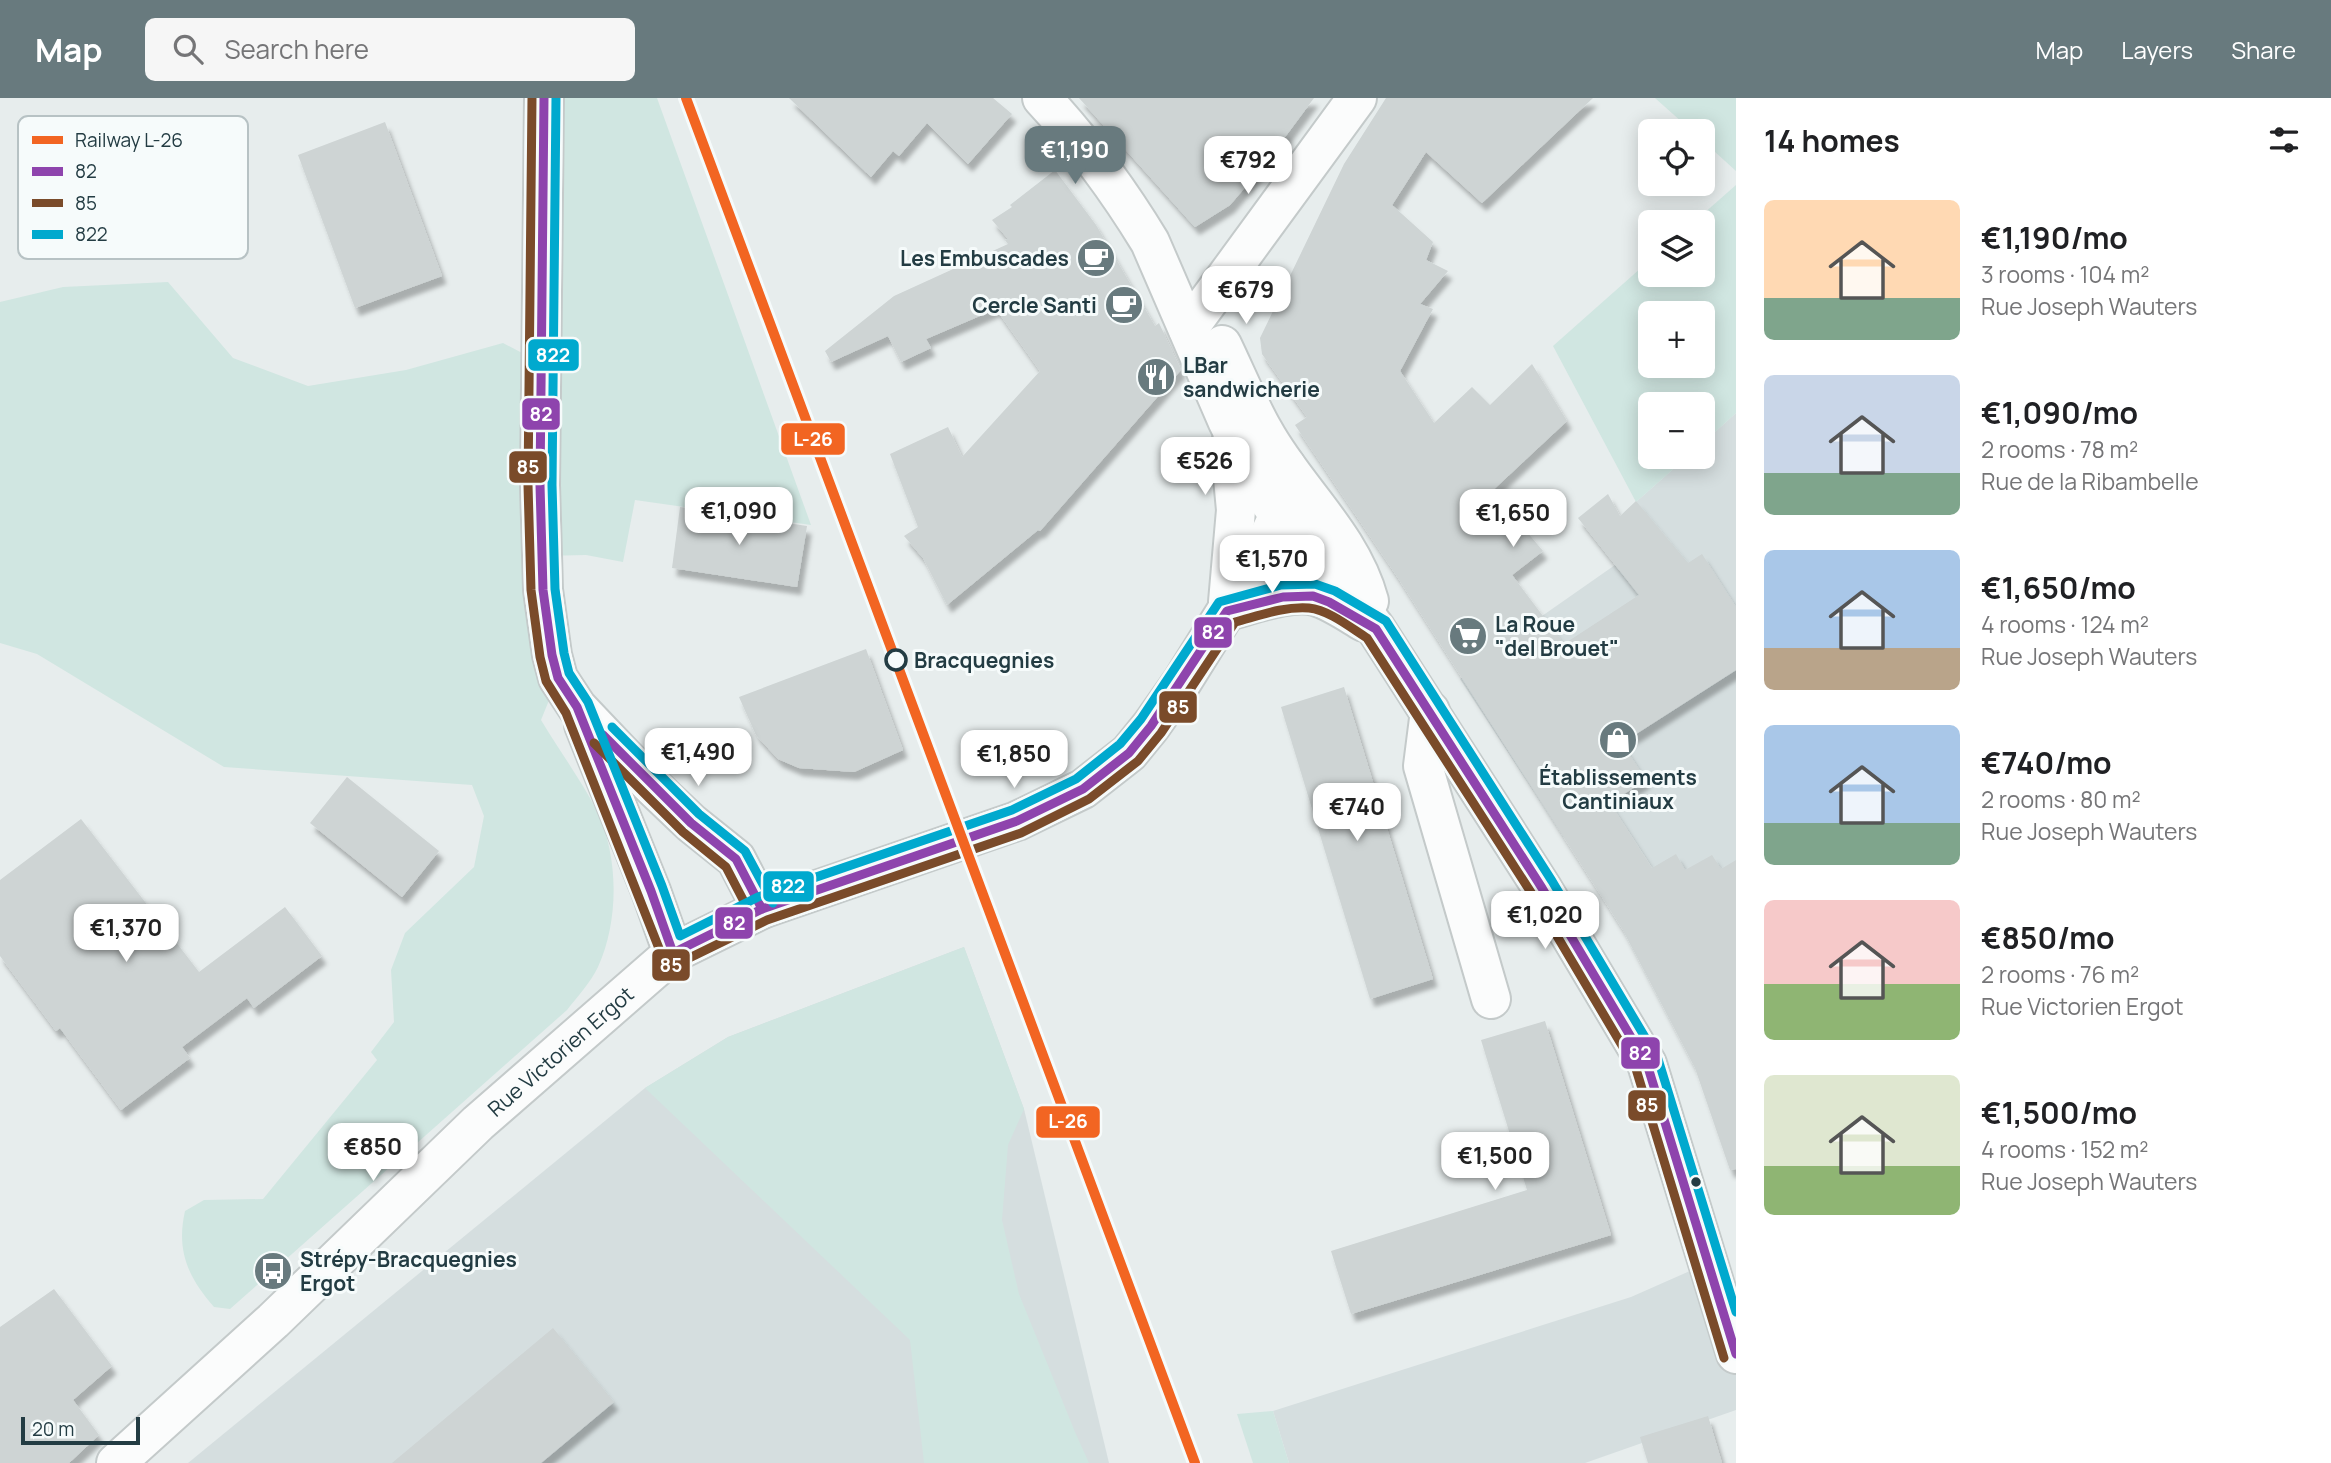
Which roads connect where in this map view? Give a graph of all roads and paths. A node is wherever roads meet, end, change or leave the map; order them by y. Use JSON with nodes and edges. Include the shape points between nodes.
{"nodes":[{"id":1,"x":544,"y":98,"type":"edge"},
{"id":2,"x":1042,"y":98,"type":"edge"},
{"id":3,"x":1357,"y":98,"type":"edge"},
{"id":4,"x":1195,"y":318,"type":"junction"},
{"id":5,"x":1227,"y":420,"type":"junction"},
{"id":6,"x":1286,"y":466,"type":"junction"},
{"id":7,"x":1278,"y":516,"type":"junction"},
{"id":8,"x":1300,"y":548,"type":"junction"},
{"id":9,"x":1262,"y":551,"type":"junction"},
{"id":10,"x":1364,"y":582,"type":"junction"},
{"id":11,"x":1229,"y":593,"type":"junction"},
{"id":12,"x":1376,"y":629,"type":"junction"},
{"id":13,"x":577,"y":707,"type":"junction"},
{"id":14,"x":1430,"y":711,"type":"junction"},
{"id":15,"x":762,"y":909,"type":"junction"},
{"id":16,"x":673,"y":953,"type":"junction"},
{"id":17,"x":1491,"y":999,"type":"dead end"},
{"id":18,"x":1736,"y":1354,"type":"edge"},
{"id":19,"x":116,"y":1463,"type":"edge"}],
"edges":[{"from":1,"to":13,"type":"street","via":[[543,590],[558,678]]},
{"from":2,"to":4,"type":"street","via":[[1069,127],[1150,242],[1172,255]]},
{"from":3,"to":4,"type":"street"},
{"from":4,"to":5,"type":"street"},
{"from":4,"to":6,"type":"street"},
{"from":5,"to":7,"type":"street"},
{"from":5,"to":11,"type":"street","via":[[1236,510]]},
{"from":6,"to":7,"type":"street","name":"Rue Victorien Ergot"},
{"from":6,"to":10,"type":"street","via":[[1342,541]]},
{"from":7,"to":8,"type":"street"},
{"from":7,"to":9,"type":"street","name":"Rue Victorien Ergot"},
{"from":8,"to":9,"type":"street"},
{"from":8,"to":10,"type":"street"},
{"from":8,"to":12,"type":"street","via":[[1342,583]]},
{"from":9,"to":11,"type":"street","name":"Rue Victorien Ergot"},
{"from":10,"to":12,"type":"street"},
{"from":11,"to":12,"type":"street","via":[[1313,596]]},
{"from":11,"to":15,"type":"street","name":"Rue Victorien Ergot","via":[[1151,726],[1129,753],[1083,789],[1017,821]]},
{"from":12,"to":14,"type":"street"},
{"from":13,"to":15,"type":"street","via":[[691,823],[736,859]]},
{"from":13,"to":16,"type":"street"},
{"from":14,"to":17,"type":"street","via":[[1423,766]]},
{"from":14,"to":18,"type":"street","via":[[1647,1064]]},
{"from":15,"to":16,"type":"street","name":"Rue Victorien Ergot"},
{"from":16,"to":19,"type":"street","name":"Rue Victorien Ergot","via":[[478,1123]]}]}
